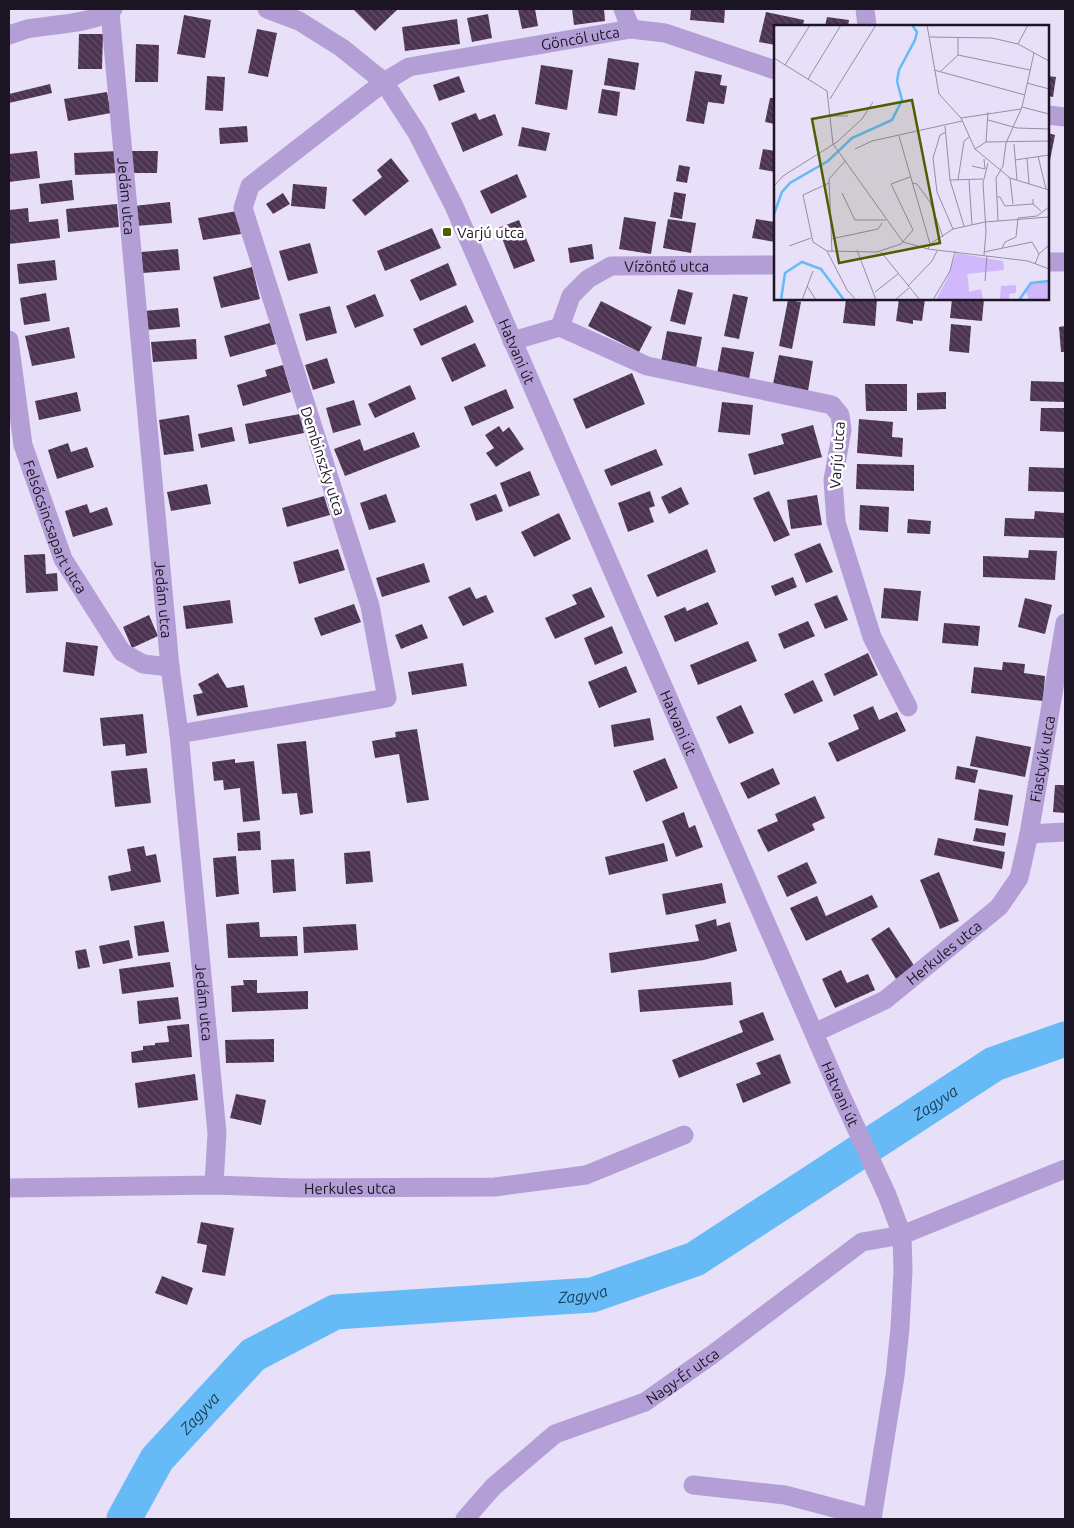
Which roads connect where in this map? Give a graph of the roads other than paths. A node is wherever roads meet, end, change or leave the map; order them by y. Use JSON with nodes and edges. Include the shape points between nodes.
{"nodes":[{"id":1,"x":267,"y":9,"type":"edge"},
{"id":2,"x":623,"y":9,"type":"edge"},
{"id":3,"x":866,"y":9,"type":"edge"},
{"id":4,"x":111,"y":11,"type":"edge"},
{"id":5,"x":867,"y":25,"type":"edge"},
{"id":6,"x":631,"y":29,"type":"junction"},
{"id":7,"x":9,"y":35,"type":"edge"},
{"id":8,"x":774,"y":70,"type":"edge"},
{"id":9,"x":384,"y":82,"type":"junction"},
{"id":10,"x":1049,"y":115,"type":"edge"},
{"id":11,"x":1065,"y":117,"type":"edge"},
{"id":12,"x":1049,"y":262,"type":"edge"},
{"id":13,"x":1065,"y":262,"type":"edge"},
{"id":14,"x":774,"y":265,"type":"edge"},
{"id":15,"x":560,"y":326,"type":"junction"},
{"id":16,"x":9,"y":340,"type":"edge"},
{"id":17,"x":512,"y":341,"type":"junction"},
{"id":18,"x":1065,"y":623,"type":"edge"},
{"id":19,"x":170,"y":667,"type":"junction"},
{"id":20,"x":908,"y":707,"type":"dead end"},
{"id":21,"x":179,"y":734,"type":"junction"},
{"id":22,"x":1065,"y":832,"type":"edge"},
{"id":23,"x":1029,"y":834,"type":"junction"},
{"id":24,"x":814,"y":1033,"type":"junction"},
{"id":25,"x":684,"y":1135,"type":"dead end"},
{"id":26,"x":1065,"y":1170,"type":"edge"},
{"id":27,"x":214,"y":1185,"type":"junction"},
{"id":28,"x":9,"y":1188,"type":"edge"},
{"id":29,"x":902,"y":1235,"type":"junction"},
{"id":30,"x":693,"y":1485,"type":"dead end"},
{"id":31,"x":465,"y":1519,"type":"edge"},
{"id":32,"x":872,"y":1519,"type":"edge"}],
"edges":[{"from":1,"to":9,"type":"street","name":"Hatvani út","via":[[299,21],[342,48]]},
{"from":2,"to":6,"type":"street"},
{"from":3,"to":5,"type":"street"},
{"from":4,"to":7,"type":"street","via":[[97,18]]},
{"from":4,"to":19,"type":"street","name":"Jedám utca"},
{"from":6,"to":8,"type":"street","name":"Göncöl utca","via":[[665,33]]},
{"from":6,"to":9,"type":"street","name":"Göncöl utca","via":[[409,68]]},
{"from":9,"to":17,"type":"street","name":"Hatvani út","via":[[421,141],[454,206]]},
{"from":9,"to":21,"type":"street","name":"Dembinszky utca","via":[[250,186],[243,208],[370,606],[387,698]]},
{"from":10,"to":11,"type":"street"},
{"from":12,"to":13,"type":"street"},
{"from":14,"to":15,"type":"street","name":"Vízöntő utca","via":[[611,266],[588,279],[571,296]]},
{"from":15,"to":17,"type":"street"},
{"from":15,"to":20,"type":"street","name":"Varjú utca","via":[[648,366],[832,406],[840,415],[842,430],[833,480],[836,522],[872,637]]},
{"from":16,"to":19,"type":"street","name":"Felsőcsincsapart utca","via":[[23,445],[63,559],[122,652],[143,664]]},
{"from":17,"to":24,"type":"street","name":"Hatvani út"},
{"from":18,"to":23,"type":"street","name":"Fiastyúk utca"},
{"from":19,"to":21,"type":"street","name":"Jedám utca"},
{"from":21,"to":27,"type":"street","name":"Jedám utca","via":[[217,1132]]},
{"from":22,"to":23,"type":"street"},
{"from":23,"to":24,"type":"street","name":"Herkules utca","via":[[1019,878],[1000,907],[885,1000]]},
{"from":24,"to":29,"type":"street","name":"Hatvani út","via":[[888,1196]]},
{"from":25,"to":27,"type":"street","name":"Herkules utca","via":[[586,1175],[495,1187]]},
{"from":26,"to":29,"type":"street","name":"Nagy-Ér utca"},
{"from":27,"to":28,"type":"street","name":"Herkules utca"},
{"from":29,"to":31,"type":"street","name":"Nagy-Ér utca","via":[[862,1242],[646,1402],[555,1434],[493,1486]]},
{"from":29,"to":32,"type":"street","name":"Hatvani út","via":[[903,1271],[895,1376]]},
{"from":30,"to":32,"type":"street","via":[[785,1496]]}]}
